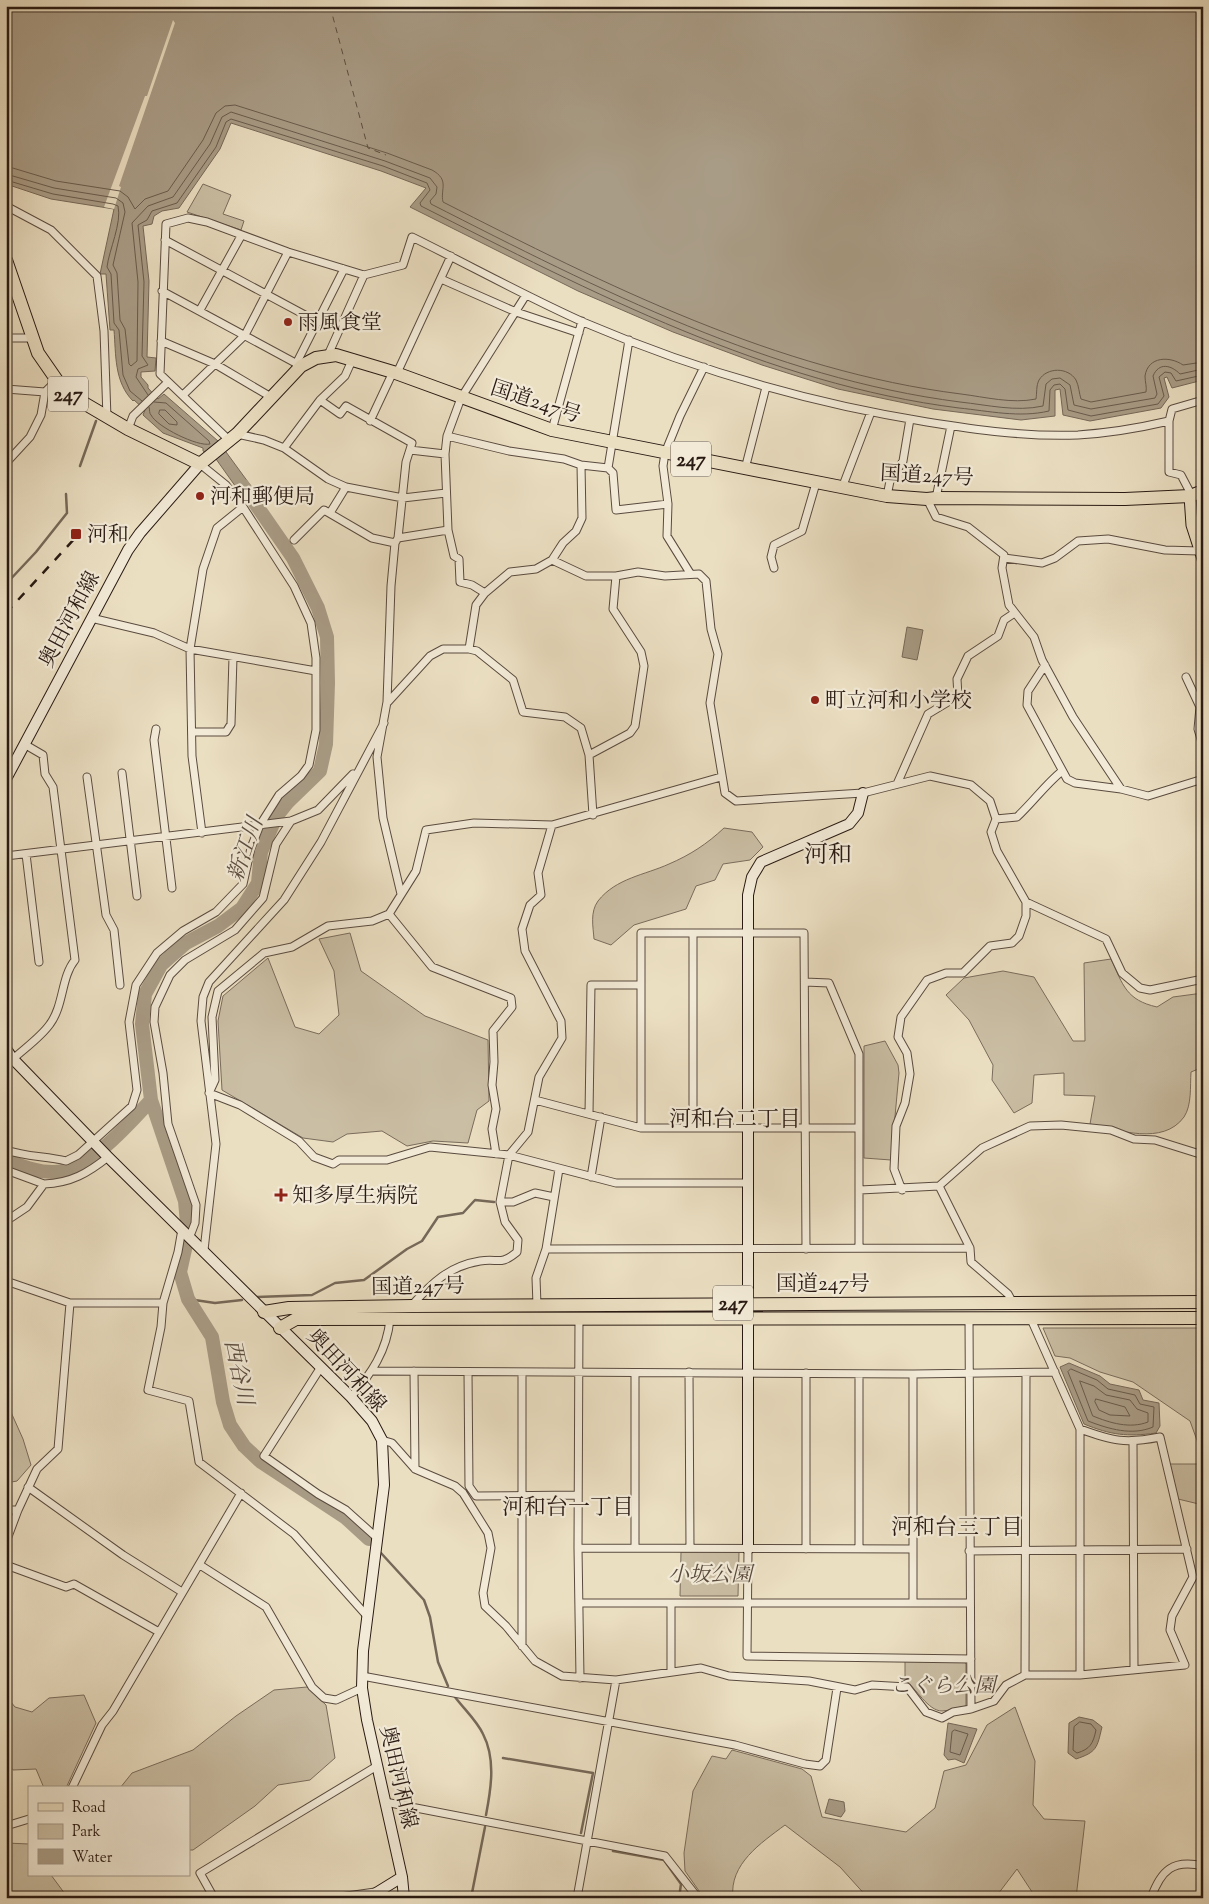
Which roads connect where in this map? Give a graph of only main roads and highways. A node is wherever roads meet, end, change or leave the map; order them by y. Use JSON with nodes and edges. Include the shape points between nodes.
{"nodes":[{"id":1,"x":6,"y":260,"type":"edge"},
{"id":2,"x":203,"y":461,"type":"junction"},
{"id":3,"x":1203,"y":491,"type":"edge"},
{"id":4,"x":1196,"y":497,"type":"edge"},
{"id":5,"x":1201,"y":555,"type":"edge"},
{"id":6,"x":6,"y":779,"type":"edge"},
{"id":7,"x":863,"y":793,"type":"road end"},
{"id":8,"x":6,"y":1049,"type":"edge"},
{"id":9,"x":1203,"y":1302,"type":"edge"},
{"id":10,"x":748,"y":1303,"type":"junction"},
{"id":11,"x":264,"y":1312,"type":"junction"},
{"id":12,"x":748,"y":1318,"type":"junction"},
{"id":13,"x":1203,"y":1318,"type":"edge"},
{"id":14,"x":280,"y":1328,"type":"junction"},
{"id":15,"x":748,"y":1549,"type":"road end"},
{"id":16,"x":402,"y":1877,"type":"junction"},
{"id":17,"x":368,"y":1898,"type":"edge"},
{"id":18,"x":404,"y":1898,"type":"edge"}],
"edges":[{"from":1,"to":2,"type":"highway","number":"247","via":[[32,338],[56,381],[73,398],[107,418]]},
{"from":2,"to":4,"type":"highway","name":"国道247号","number":"247","via":[[231,439],[298,365],[328,355],[353,358],[395,372],[552,430],[887,496],[931,499]]},
{"from":2,"to":6,"type":"main road","name":"奥田河和線","via":[[128,550]]},
{"from":3,"to":4,"type":"highway","name":"国道247号","number":"247"},
{"from":4,"to":5,"type":"main road","via":[[1192,525]]},
{"from":7,"to":10,"type":"main road","via":[[858,813],[849,824],[761,862],[752,877],[748,895]]},
{"from":8,"to":11,"type":"main road","name":"奥田河和線","via":[[108,1157]]},
{"from":9,"to":10,"type":"highway","name":"国道247号","number":"247"},
{"from":10,"to":11,"type":"highway","name":"国道247号","number":"247","via":[[289,1308]]},
{"from":10,"to":12,"type":"main road"},
{"from":11,"to":14,"type":"main road","name":"奥田河和線"},
{"from":12,"to":13,"type":"highway","name":"国道247号","number":"247"},
{"from":12,"to":14,"type":"highway","name":"国道247号","number":"247","via":[[296,1319]]},
{"from":12,"to":15,"type":"main road"},
{"from":14,"to":16,"type":"main road","name":"奥田河和線","via":[[351,1397],[372,1421],[382,1440],[384,1485],[367,1616],[362,1688]]},
{"from":16,"to":17,"type":"main road"},
{"from":16,"to":18,"type":"main road","name":"奥田河和線"}]}
